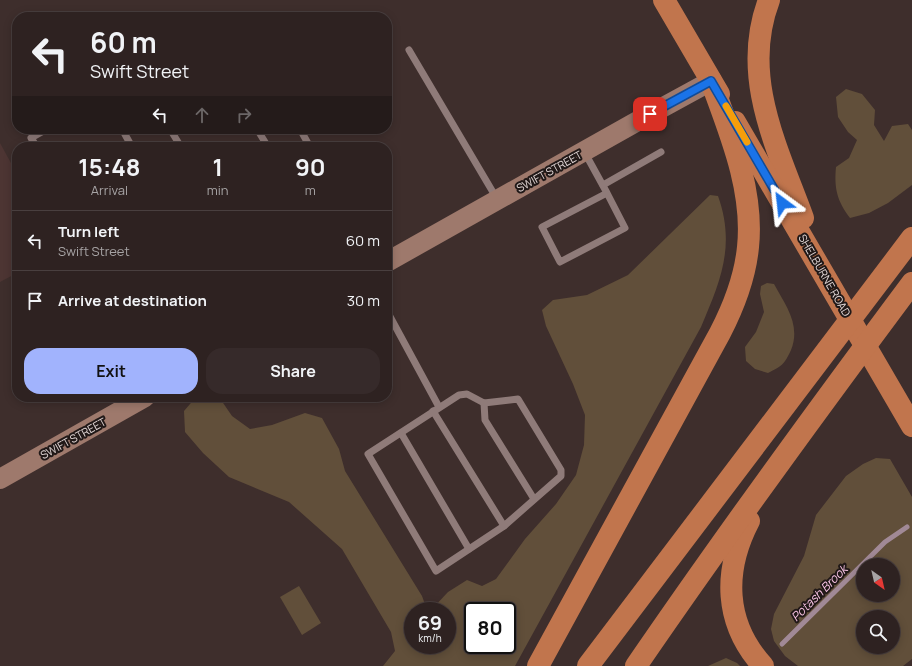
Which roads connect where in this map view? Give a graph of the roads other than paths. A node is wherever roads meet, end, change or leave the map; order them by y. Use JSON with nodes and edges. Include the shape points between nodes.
{"nodes":[{"id":1,"x":664,"y":0,"type":"edge"},
{"id":2,"x":769,"y":0,"type":"edge"},
{"id":3,"x":409,"y":50,"type":"dead end"},
{"id":4,"x":711,"y":81,"type":"junction"},
{"id":5,"x":38,"y":134,"type":"edge"},
{"id":6,"x":33,"y":142,"type":"edge"},
{"id":7,"x":584,"y":151,"type":"junction"},
{"id":8,"x":661,"y":152,"type":"dead end"},
{"id":9,"x":603,"y":185,"type":"junction"},
{"id":10,"x":607,"y":192,"type":"junction"},
{"id":11,"x":498,"y":200,"type":"junction"},
{"id":12,"x":912,"y":238,"type":"edge"},
{"id":13,"x":392,"y":259,"type":"edge"},
{"id":14,"x":822,"y":270,"type":"junction"},
{"id":15,"x":912,"y":283,"type":"edge"},
{"id":16,"x":392,"y":322,"type":"edge"},
{"id":17,"x":136,"y":402,"type":"edge"},
{"id":18,"x":484,"y":403,"type":"junction"},
{"id":19,"x":436,"y":409,"type":"junction"},
{"id":20,"x":912,"y":426,"type":"edge"},
{"id":21,"x":401,"y":432,"type":"junction"},
{"id":22,"x":789,"y":449,"type":"junction"},
{"id":23,"x":0,"y":478,"type":"edge"},
{"id":24,"x":534,"y":499,"type":"junction"},
{"id":25,"x":504,"y":526,"type":"junction"},
{"id":26,"x":469,"y":549,"type":"junction"},
{"id":27,"x":538,"y":666,"type":"edge"},
{"id":28,"x":588,"y":666,"type":"edge"},
{"id":29,"x":636,"y":666,"type":"edge"},
{"id":30,"x":763,"y":666,"type":"edge"}],
"edges":[{"from":1,"to":4,"type":"highway","name":"SHELBURNE ROAD"},
{"from":2,"to":14,"type":"highway","via":[[758,43],[760,88],[769,124]]},
{"from":3,"to":11,"type":"lane"},
{"from":4,"to":7,"type":"street","name":"SWIFT STREET"},
{"from":4,"to":14,"type":"highway","name":"SHELBURNE ROAD"},
{"from":4,"to":27,"type":"highway","via":[[732,140],[745,196],[748,246],[740,286],[716,339]]},
{"from":5,"to":6,"type":"lane","via":[[31,138]]},
{"from":7,"to":9,"type":"lane"},
{"from":7,"to":11,"type":"street","name":"SWIFT STREET"},
{"from":8,"to":9,"type":"lane"},
{"from":9,"to":10,"type":"lane"},
{"from":10,"to":10,"type":"lane","via":[[625,228],[560,262],[542,227]]},
{"from":11,"to":13,"type":"street","name":"SWIFT STREET"},
{"from":12,"to":28,"type":"highway"},
{"from":14,"to":20,"type":"highway","name":"SHELBURNE ROAD"},
{"from":15,"to":22,"type":"highway"},
{"from":16,"to":19,"type":"lane"},
{"from":17,"to":23,"type":"street","name":"SWIFT STREET"},
{"from":18,"to":19,"type":"lane","via":[[467,394],[459,395]]},
{"from":18,"to":24,"type":"lane","via":[[486,420]]},
{"from":18,"to":24,"type":"lane","via":[[518,399],[561,470],[561,476]]},
{"from":19,"to":21,"type":"lane"},
{"from":19,"to":25,"type":"lane"},
{"from":21,"to":26,"type":"lane"},
{"from":21,"to":26,"type":"lane","via":[[368,454],[436,571]]},
{"from":22,"to":29,"type":"highway"},
{"from":22,"to":30,"type":"highway","via":[[744,530],[732,565],[731,592],[736,619],[745,640]]},
{"from":24,"to":25,"type":"lane"},
{"from":25,"to":26,"type":"lane"}]}
